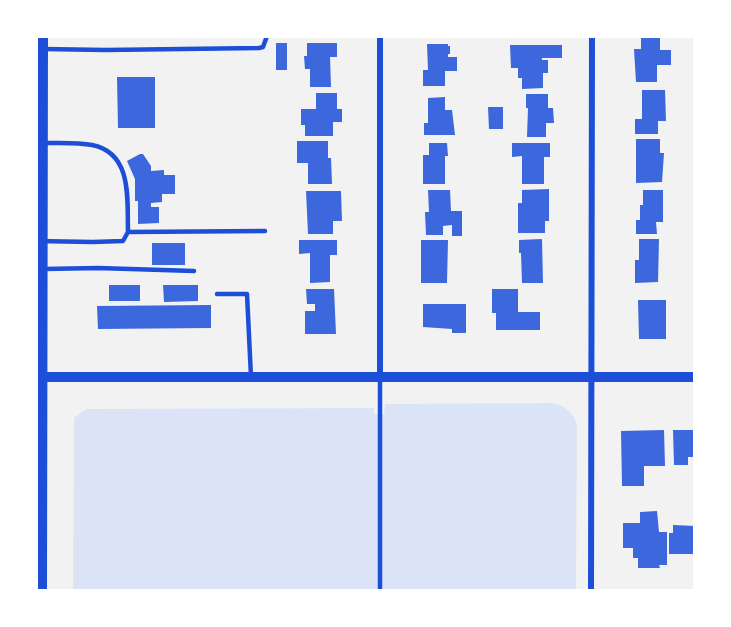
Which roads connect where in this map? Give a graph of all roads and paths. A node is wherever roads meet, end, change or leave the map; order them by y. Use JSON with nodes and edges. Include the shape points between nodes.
{"nodes":[{"id":1,"x":44,"y":36,"type":"edge"},
{"id":2,"x":267,"y":36,"type":"edge"},
{"id":3,"x":380,"y":36,"type":"edge"},
{"id":4,"x":592,"y":36,"type":"edge"},
{"id":5,"x":44,"y":49,"type":"junction"},
{"id":6,"x":40,"y":110,"type":"edge"},
{"id":7,"x":44,"y":143,"type":"junction"},
{"id":8,"x":265,"y":231,"type":"dead end"},
{"id":9,"x":128,"y":232,"type":"junction"},
{"id":10,"x":40,"y":241,"type":"edge"},
{"id":11,"x":44,"y":269,"type":"junction"},
{"id":12,"x":194,"y":271,"type":"dead end"},
{"id":13,"x":217,"y":294,"type":"dead end"},
{"id":14,"x":39,"y":377,"type":"edge"},
{"id":15,"x":250,"y":377,"type":"junction"},
{"id":16,"x":380,"y":377,"type":"junction"},
{"id":17,"x":591,"y":377,"type":"junction"},
{"id":18,"x":695,"y":377,"type":"edge"},
{"id":19,"x":42,"y":591,"type":"edge"},
{"id":20,"x":380,"y":591,"type":"edge"},
{"id":21,"x":591,"y":591,"type":"edge"}],
"edges":[{"from":1,"to":5,"type":"street"},
{"from":2,"to":5,"type":"lane","via":[[263,48]]},
{"from":3,"to":16,"type":"street"},
{"from":4,"to":17,"type":"street"},
{"from":5,"to":6,"type":"street"},
{"from":6,"to":7,"type":"street"},
{"from":7,"to":9,"type":"lane","via":[[92,145],[111,152],[126,176]]},
{"from":7,"to":10,"type":"street"},
{"from":8,"to":9,"type":"lane"},
{"from":9,"to":10,"type":"lane","via":[[123,240]]},
{"from":10,"to":11,"type":"street"},
{"from":11,"to":12,"type":"lane"},
{"from":11,"to":14,"type":"street"},
{"from":13,"to":15,"type":"lane","via":[[247,294]]},
{"from":14,"to":15,"type":"street"},
{"from":14,"to":19,"type":"street"},
{"from":15,"to":16,"type":"street"},
{"from":16,"to":17,"type":"street"},
{"from":16,"to":20,"type":"lane"},
{"from":17,"to":18,"type":"street"},
{"from":17,"to":21,"type":"street"}]}
